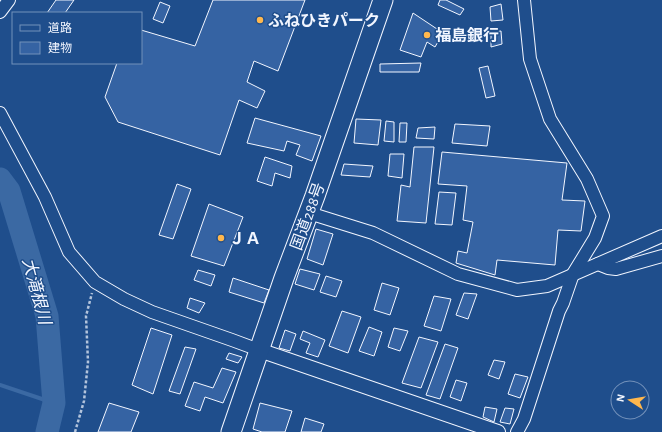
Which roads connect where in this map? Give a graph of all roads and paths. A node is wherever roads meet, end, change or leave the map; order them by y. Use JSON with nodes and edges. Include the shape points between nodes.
{"nodes":[{"id":1,"x":9,"y":0,"type":"edge"},
{"id":2,"x":383,"y":0,"type":"edge"},
{"id":3,"x":524,"y":0,"type":"edge"},
{"id":4,"x":0,"y":12,"type":"edge"},
{"id":5,"x":0,"y":113,"type":"edge"},
{"id":6,"x":309,"y":212,"type":"junction"},
{"id":7,"x":662,"y":236,"type":"edge"},
{"id":8,"x":662,"y":256,"type":"edge"},
{"id":9,"x":598,"y":264,"type":"junction"},
{"id":10,"x":573,"y":274,"type":"junction"},
{"id":11,"x":95,"y":282,"type":"junction"},
{"id":12,"x":259,"y":350,"type":"junction"},
{"id":13,"x":75,"y":432,"type":"edge"},
{"id":14,"x":231,"y":432,"type":"edge"},
{"id":15,"x":498,"y":432,"type":"edge"},
{"id":16,"x":517,"y":432,"type":"edge"}],
"edges":[{"from":1,"to":4,"type":"street"},
{"from":2,"to":6,"type":"highway","name":"国道288号"},
{"from":3,"to":10,"type":"street","via":[[530,59],[550,119],[587,180],[603,216],[595,238]]},
{"from":5,"to":11,"type":"street","via":[[45,197],[69,252]]},
{"from":6,"to":10,"type":"street","via":[[373,233],[458,274],[516,290],[547,286]]},
{"from":6,"to":12,"type":"highway","name":"国道288号"},
{"from":7,"to":9,"type":"street"},
{"from":8,"to":9,"type":"street","via":[[616,269]]},
{"from":9,"to":10,"type":"street"},
{"from":10,"to":16,"type":"street"},
{"from":11,"to":12,"type":"street","via":[[152,312]]},
{"from":11,"to":13,"type":"path","via":[[86,316],[88,362],[84,401]]},
{"from":12,"to":14,"type":"highway","name":"国道288号"},
{"from":12,"to":15,"type":"street"}]}
